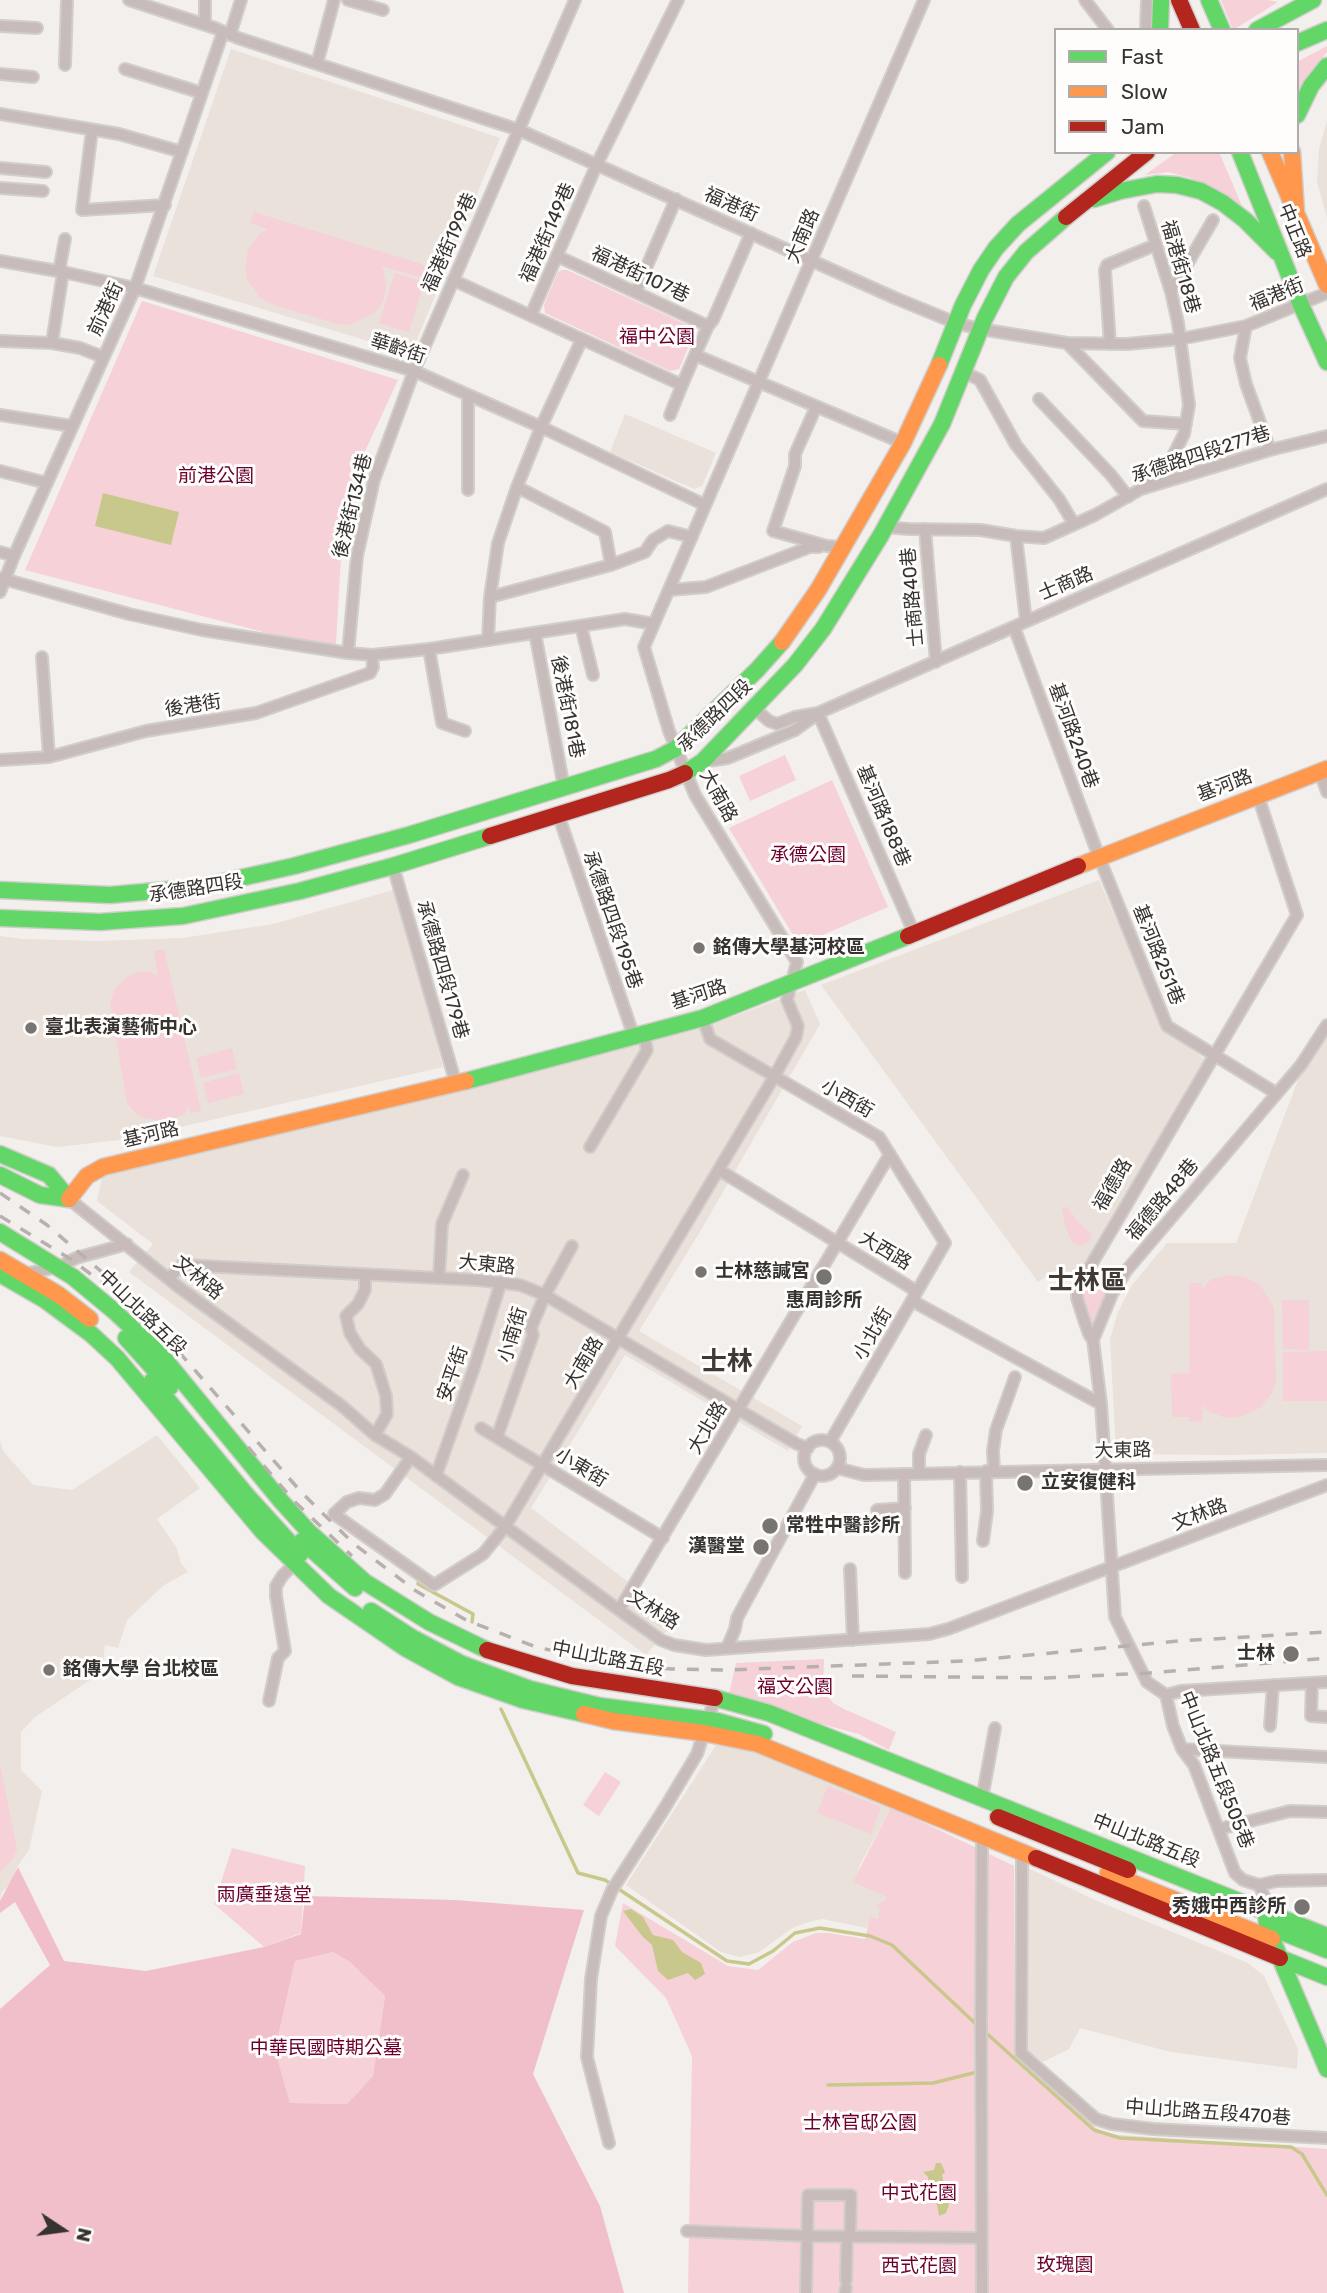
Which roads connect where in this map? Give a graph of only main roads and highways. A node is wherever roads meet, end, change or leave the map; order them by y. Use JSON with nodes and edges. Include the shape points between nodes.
{"nodes":[{"id":1,"x":1161,"y":0,"type":"edge"},
{"id":2,"x":1179,"y":0,"type":"edge"},
{"id":3,"x":1209,"y":0,"type":"edge"},
{"id":4,"x":1313,"y":0,"type":"edge"},
{"id":5,"x":1160,"y":28,"type":"edge"},
{"id":6,"x":1191,"y":28,"type":"edge"},
{"id":7,"x":1221,"y":28,"type":"edge"},
{"id":8,"x":1260,"y":28,"type":"edge"},
{"id":9,"x":1327,"y":30,"type":"edge"},
{"id":10,"x":1299,"y":42,"type":"edge"},
{"id":11,"x":1327,"y":66,"type":"edge"},
{"id":12,"x":1299,"y":111,"type":"edge"},
{"id":13,"x":1105,"y":154,"type":"edge"},
{"id":14,"x":1144,"y":154,"type":"edge"},
{"id":15,"x":1241,"y":154,"type":"edge"},
{"id":16,"x":1271,"y":154,"type":"edge"},
{"id":17,"x":1292,"y":154,"type":"edge"},
{"id":18,"x":1084,"y":202,"type":"junction"},
{"id":19,"x":1296,"y":211,"type":"junction"},
{"id":20,"x":1281,"y":256,"type":"junction"},
{"id":21,"x":1327,"y":285,"type":"edge"},
{"id":22,"x":1327,"y":362,"type":"edge"},
{"id":23,"x":1323,"y":771,"type":"edge"},
{"id":24,"x":0,"y":890,"type":"edge"},
{"id":25,"x":0,"y":918,"type":"edge"},
{"id":26,"x":0,"y":1154,"type":"edge"},
{"id":27,"x":0,"y":1175,"type":"edge"},
{"id":28,"x":69,"y":1199,"type":"junction"},
{"id":29,"x":0,"y":1232,"type":"edge"},
{"id":30,"x":0,"y":1249,"type":"edge"},
{"id":31,"x":1,"y":1269,"type":"edge"},
{"id":32,"x":34,"y":1273,"type":"junction"},
{"id":33,"x":299,"y":1560,"type":"junction"},
{"id":34,"x":469,"y":1649,"type":"junction"},
{"id":35,"x":709,"y":1715,"type":"junction"},
{"id":36,"x":1059,"y":1836,"type":"junction"},
{"id":37,"x":1168,"y":1892,"type":"junction"},
{"id":38,"x":1268,"y":1926,"type":"junction"},
{"id":39,"x":1327,"y":1936,"type":"edge"},
{"id":40,"x":1327,"y":1950,"type":"edge"},
{"id":41,"x":1280,"y":1958,"type":"junction"},
{"id":42,"x":1327,"y":1961,"type":"edge"},
{"id":43,"x":1327,"y":1977,"type":"edge"},
{"id":44,"x":1327,"y":2069,"type":"edge"}],
"edges":[{"from":1,"to":5,"type":"main road"},
{"from":2,"to":6,"type":"main road"},
{"from":3,"to":7,"type":"main road"},
{"from":4,"to":8,"type":"main road"},
{"from":9,"to":10,"type":"main road"},
{"from":11,"to":12,"type":"main road"},
{"from":13,"to":24,"type":"main road","name":"承德路四段","via":[[1018,224],[996,248],[963,304],[904,443],[835,547],[818,590],[757,670],[676,749],[564,788],[339,855],[200,887],[110,895]]},
{"from":14,"to":18,"type":"main road","name":"承德路四段"},
{"from":15,"to":20,"type":"main road","name":"中正路"},
{"from":16,"to":19,"type":"main road","name":"中正路"},
{"from":17,"to":19,"type":"main road"},
{"from":18,"to":20,"type":"main road","via":[[1157,184],[1201,191],[1245,220]]},
{"from":18,"to":25,"type":"main road","name":"承德路四段","via":[[1026,252],[1006,277],[942,424],[822,629],[796,665],[685,774],[393,866],[183,916],[100,922]]},
{"from":19,"to":21,"type":"main road","name":"中正路"},
{"from":20,"to":22,"type":"main road","name":"中正路"},
{"from":23,"to":28,"type":"main road","name":"基河路","via":[[703,1018],[456,1084],[103,1167],[87,1176]]},
{"from":26,"to":28,"type":"main road","via":[[49,1175]]},
{"from":27,"to":28,"type":"main road","via":[[40,1195]]},
{"from":29,"to":34,"type":"main road","name":"中山北路五段","via":[[59,1267],[162,1356],[309,1532],[365,1582]]},
{"from":30,"to":32,"type":"main road","name":"中山北路五段"},
{"from":31,"to":32,"type":"main road","name":"中山北路五段"},
{"from":31,"to":33,"type":"main road","name":"中山北路五段","via":[[117,1358],[233,1497]]},
{"from":32,"to":33,"type":"main road","name":"中山北路五段","via":[[131,1357]]},
{"from":32,"to":34,"type":"main road","name":"中山北路五段","via":[[108,1322],[135,1347],[257,1492],[326,1564],[408,1624]]},
{"from":33,"to":35,"type":"main road","name":"中山北路五段","via":[[329,1596],[405,1648],[458,1677],[523,1700],[613,1721],[642,1724]]},
{"from":34,"to":35,"type":"main road","name":"中山北路五段","via":[[534,1680]]},
{"from":35,"to":36,"type":"main road","name":"中山北路五段","via":[[765,1723]]},
{"from":35,"to":36,"type":"main road","name":"中山北路五段","via":[[769,1713],[982,1799]]},
{"from":35,"to":37,"type":"main road","name":"中山北路五段"},
{"from":35,"to":37,"type":"main road","name":"中山北路五段","via":[[758,1744],[1024,1851]]},
{"from":36,"to":37,"type":"main road","name":"中山北路五段"},
{"from":37,"to":38,"type":"main road","name":"中山北路五段"},
{"from":37,"to":41,"type":"main road","name":"中山北路五段"},
{"from":38,"to":39,"type":"main road","name":"中山北路五段"},
{"from":38,"to":40,"type":"main road","name":"中山北路五段"},
{"from":38,"to":41,"type":"main road"},
{"from":38,"to":42,"type":"main road","name":"中山北路五段"},
{"from":41,"to":43,"type":"main road","name":"中山北路五段"},
{"from":41,"to":44,"type":"main road"}]}
